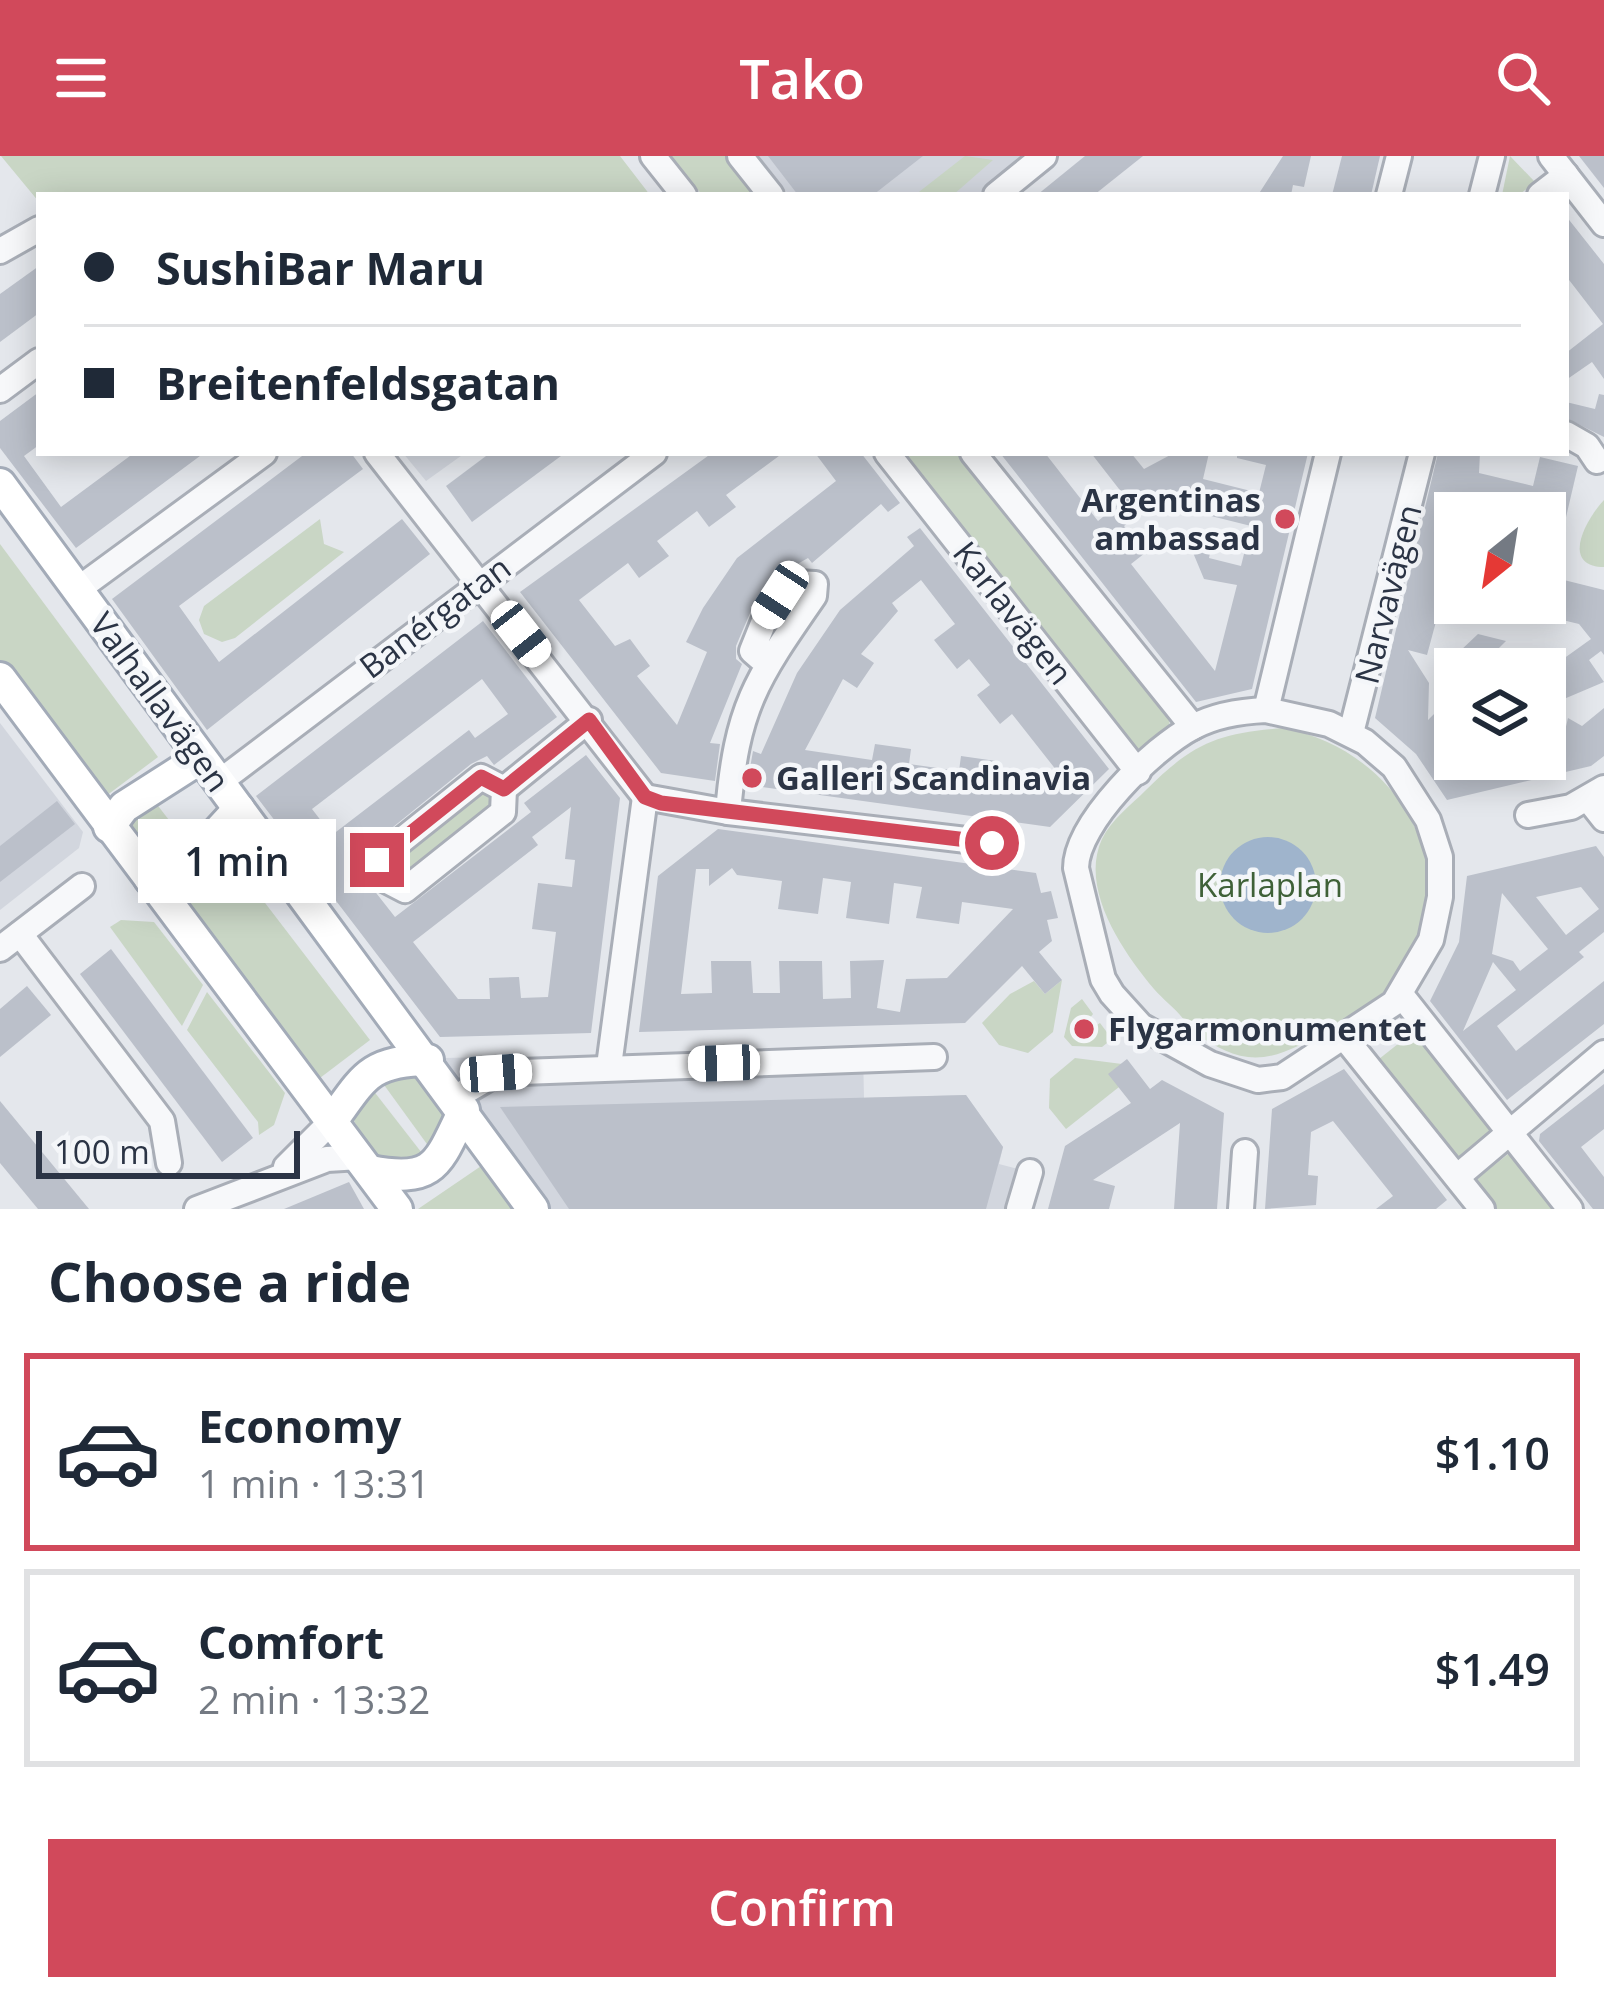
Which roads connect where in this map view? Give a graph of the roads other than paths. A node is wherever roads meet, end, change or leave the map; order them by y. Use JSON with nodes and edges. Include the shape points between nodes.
{"nodes":[{"id":1,"x":653,"y":156,"type":"edge"},
{"id":2,"x":740,"y":156,"type":"edge"},
{"id":3,"x":1044,"y":156,"type":"edge"},
{"id":4,"x":1399,"y":156,"type":"edge"},
{"id":5,"x":1492,"y":156,"type":"edge"},
{"id":6,"x":1558,"y":166,"type":"edge"},
{"id":7,"x":682,"y":192,"type":"edge"},
{"id":8,"x":769,"y":192,"type":"edge"},
{"id":9,"x":1000,"y":192,"type":"edge"},
{"id":10,"x":1390,"y":192,"type":"edge"},
{"id":11,"x":1483,"y":192,"type":"edge"},
{"id":12,"x":1542,"y":192,"type":"edge"},
{"id":13,"x":1604,"y":224,"type":"edge"},
{"id":14,"x":36,"y":231,"type":"edge"},
{"id":15,"x":0,"y":251,"type":"edge"},
{"id":16,"x":36,"y":363,"type":"edge"},
{"id":17,"x":0,"y":390,"type":"edge"},
{"id":18,"x":1569,"y":436,"type":"edge"},
{"id":19,"x":260,"y":456,"type":"edge"},
{"id":20,"x":379,"y":456,"type":"edge"},
{"id":21,"x":650,"y":456,"type":"edge"},
{"id":22,"x":889,"y":456,"type":"edge"},
{"id":23,"x":976,"y":456,"type":"edge"},
{"id":24,"x":1327,"y":456,"type":"edge"},
{"id":25,"x":1421,"y":456,"type":"edge"},
{"id":26,"x":1597,"y":461,"type":"dead end"},
{"id":27,"x":4,"y":498,"type":"edge"},
{"id":28,"x":480,"y":582,"type":"junction"},
{"id":29,"x":76,"y":590,"type":"junction"},
{"id":30,"x":767,"y":664,"type":"dead end"},
{"id":31,"x":0,"y":678,"type":"edge"},
{"id":32,"x":1266,"y":710,"type":"junction"},
{"id":33,"x":589,"y":720,"type":"junction"},
{"id":34,"x":1193,"y":727,"type":"junction"},
{"id":35,"x":1351,"y":734,"type":"junction"},
{"id":36,"x":209,"y":771,"type":"junction"},
{"id":37,"x":1138,"y":772,"type":"junction"},
{"id":38,"x":504,"y":789,"type":"junction"},
{"id":39,"x":645,"y":797,"type":"junction"},
{"id":40,"x":1599,"y":802,"type":"edge"},
{"id":41,"x":239,"y":808,"type":"junction"},
{"id":42,"x":728,"y":812,"type":"junction"},
{"id":43,"x":1528,"y":815,"type":"dead end"},
{"id":44,"x":109,"y":827,"type":"junction"},
{"id":45,"x":992,"y":843,"type":"dead end"},
{"id":46,"x":150,"y":879,"type":"junction"},
{"id":47,"x":82,"y":886,"type":"dead end"},
{"id":48,"x":10,"y":941,"type":"edge"},
{"id":49,"x":1402,"y":996,"type":"junction"},
{"id":50,"x":1345,"y":1038,"type":"junction"},
{"id":51,"x":1604,"y":1053,"type":"edge"},
{"id":52,"x":934,"y":1058,"type":"dead end"},
{"id":53,"x":428,"y":1060,"type":"junction"},
{"id":54,"x":609,"y":1066,"type":"junction"},
{"id":55,"x":460,"y":1103,"type":"junction"},
{"id":56,"x":332,"y":1121,"type":"junction"},
{"id":57,"x":1511,"y":1132,"type":"junction"},
{"id":58,"x":1245,"y":1152,"type":"dead end"},
{"id":59,"x":169,"y":1163,"type":"dead end"},
{"id":60,"x":365,"y":1164,"type":"junction"},
{"id":61,"x":1030,"y":1172,"type":"dead end"},
{"id":62,"x":275,"y":1176,"type":"junction"},
{"id":63,"x":1457,"y":1177,"type":"junction"},
{"id":64,"x":1481,"y":1208,"type":"edge"},
{"id":65,"x":197,"y":1209,"type":"edge"},
{"id":66,"x":398,"y":1209,"type":"edge"},
{"id":67,"x":533,"y":1209,"type":"edge"},
{"id":68,"x":1019,"y":1209,"type":"edge"},
{"id":69,"x":1241,"y":1209,"type":"edge"},
{"id":70,"x":1570,"y":1209,"type":"edge"}],
"edges":[{"from":1,"to":7,"type":"street"},
{"from":2,"to":8,"type":"street"},
{"from":3,"to":9,"type":"street"},
{"from":4,"to":10,"type":"street"},
{"from":5,"to":11,"type":"street"},
{"from":6,"to":12,"type":"street"},
{"from":6,"to":13,"type":"street"},
{"from":14,"to":15,"type":"street"},
{"from":16,"to":17,"type":"street"},
{"from":18,"to":26,"type":"street"},
{"from":19,"to":29,"type":"street"},
{"from":20,"to":28,"type":"street"},
{"from":21,"to":28,"type":"street","name":"Banérgatan"},
{"from":22,"to":37,"type":"street","name":"Karlavägen"},
{"from":23,"to":34,"type":"street","name":"Karlavägen"},
{"from":24,"to":32,"type":"street"},
{"from":25,"to":35,"type":"street","name":"Narvavägen"},
{"from":27,"to":29,"type":"main road","name":"Valhallavägen"},
{"from":28,"to":33,"type":"street"},
{"from":28,"to":36,"type":"street","name":"Banérgatan"},
{"from":29,"to":36,"type":"main road","name":"Valhallavägen"},
{"from":30,"to":42,"type":"street","via":[[735,738]]},
{"from":31,"to":44,"type":"main road"},
{"from":32,"to":34,"type":"street"},
{"from":32,"to":35,"type":"street"},
{"from":33,"to":38,"type":"street"},
{"from":33,"to":39,"type":"street"},
{"from":34,"to":37,"type":"street"},
{"from":35,"to":49,"type":"street","via":[[1413,791],[1440,857],[1431,940]]},
{"from":36,"to":41,"type":"main road","name":"Valhallavägen"},
{"from":36,"to":44,"type":"main road","via":[[124,807]]},
{"from":37,"to":50,"type":"street","via":[[1090,823],[1076,851],[1112,994],[1169,1043],[1258,1080],[1282,1077]]},
{"from":38,"to":38,"type":"street","via":[[481,777],[377,860],[380,877],[405,890],[503,812]]},
{"from":39,"to":42,"type":"street"},
{"from":39,"to":54,"type":"street"},
{"from":40,"to":43,"type":"street"},
{"from":41,"to":46,"type":"main road","via":[[202,849]]},
{"from":41,"to":53,"type":"main road","name":"Valhallavägen"},
{"from":42,"to":45,"type":"street"},
{"from":44,"to":46,"type":"main road"},
{"from":46,"to":56,"type":"main road"},
{"from":47,"to":48,"type":"street"},
{"from":48,"to":59,"type":"street","via":[[162,1121]]},
{"from":49,"to":50,"type":"street"},
{"from":49,"to":57,"type":"street"},
{"from":50,"to":63,"type":"street"},
{"from":51,"to":57,"type":"street"},
{"from":52,"to":54,"type":"street"},
{"from":53,"to":55,"type":"main road","name":"Valhallavägen"},
{"from":53,"to":56,"type":"main road","via":[[368,1072]]},
{"from":54,"to":55,"type":"street","via":[[496,1073]]},
{"from":55,"to":60,"type":"main road","via":[[449,1146],[429,1170],[410,1177]]},
{"from":55,"to":67,"type":"main road","name":"Valhallavägen"},
{"from":56,"to":60,"type":"main road"},
{"from":56,"to":62,"type":"street"},
{"from":57,"to":63,"type":"street"},
{"from":57,"to":70,"type":"street"},
{"from":58,"to":69,"type":"street"},
{"from":60,"to":62,"type":"street","via":[[334,1157]]},
{"from":60,"to":66,"type":"main road"},
{"from":61,"to":68,"type":"street"},
{"from":62,"to":65,"type":"street"},
{"from":63,"to":64,"type":"street"}]}
